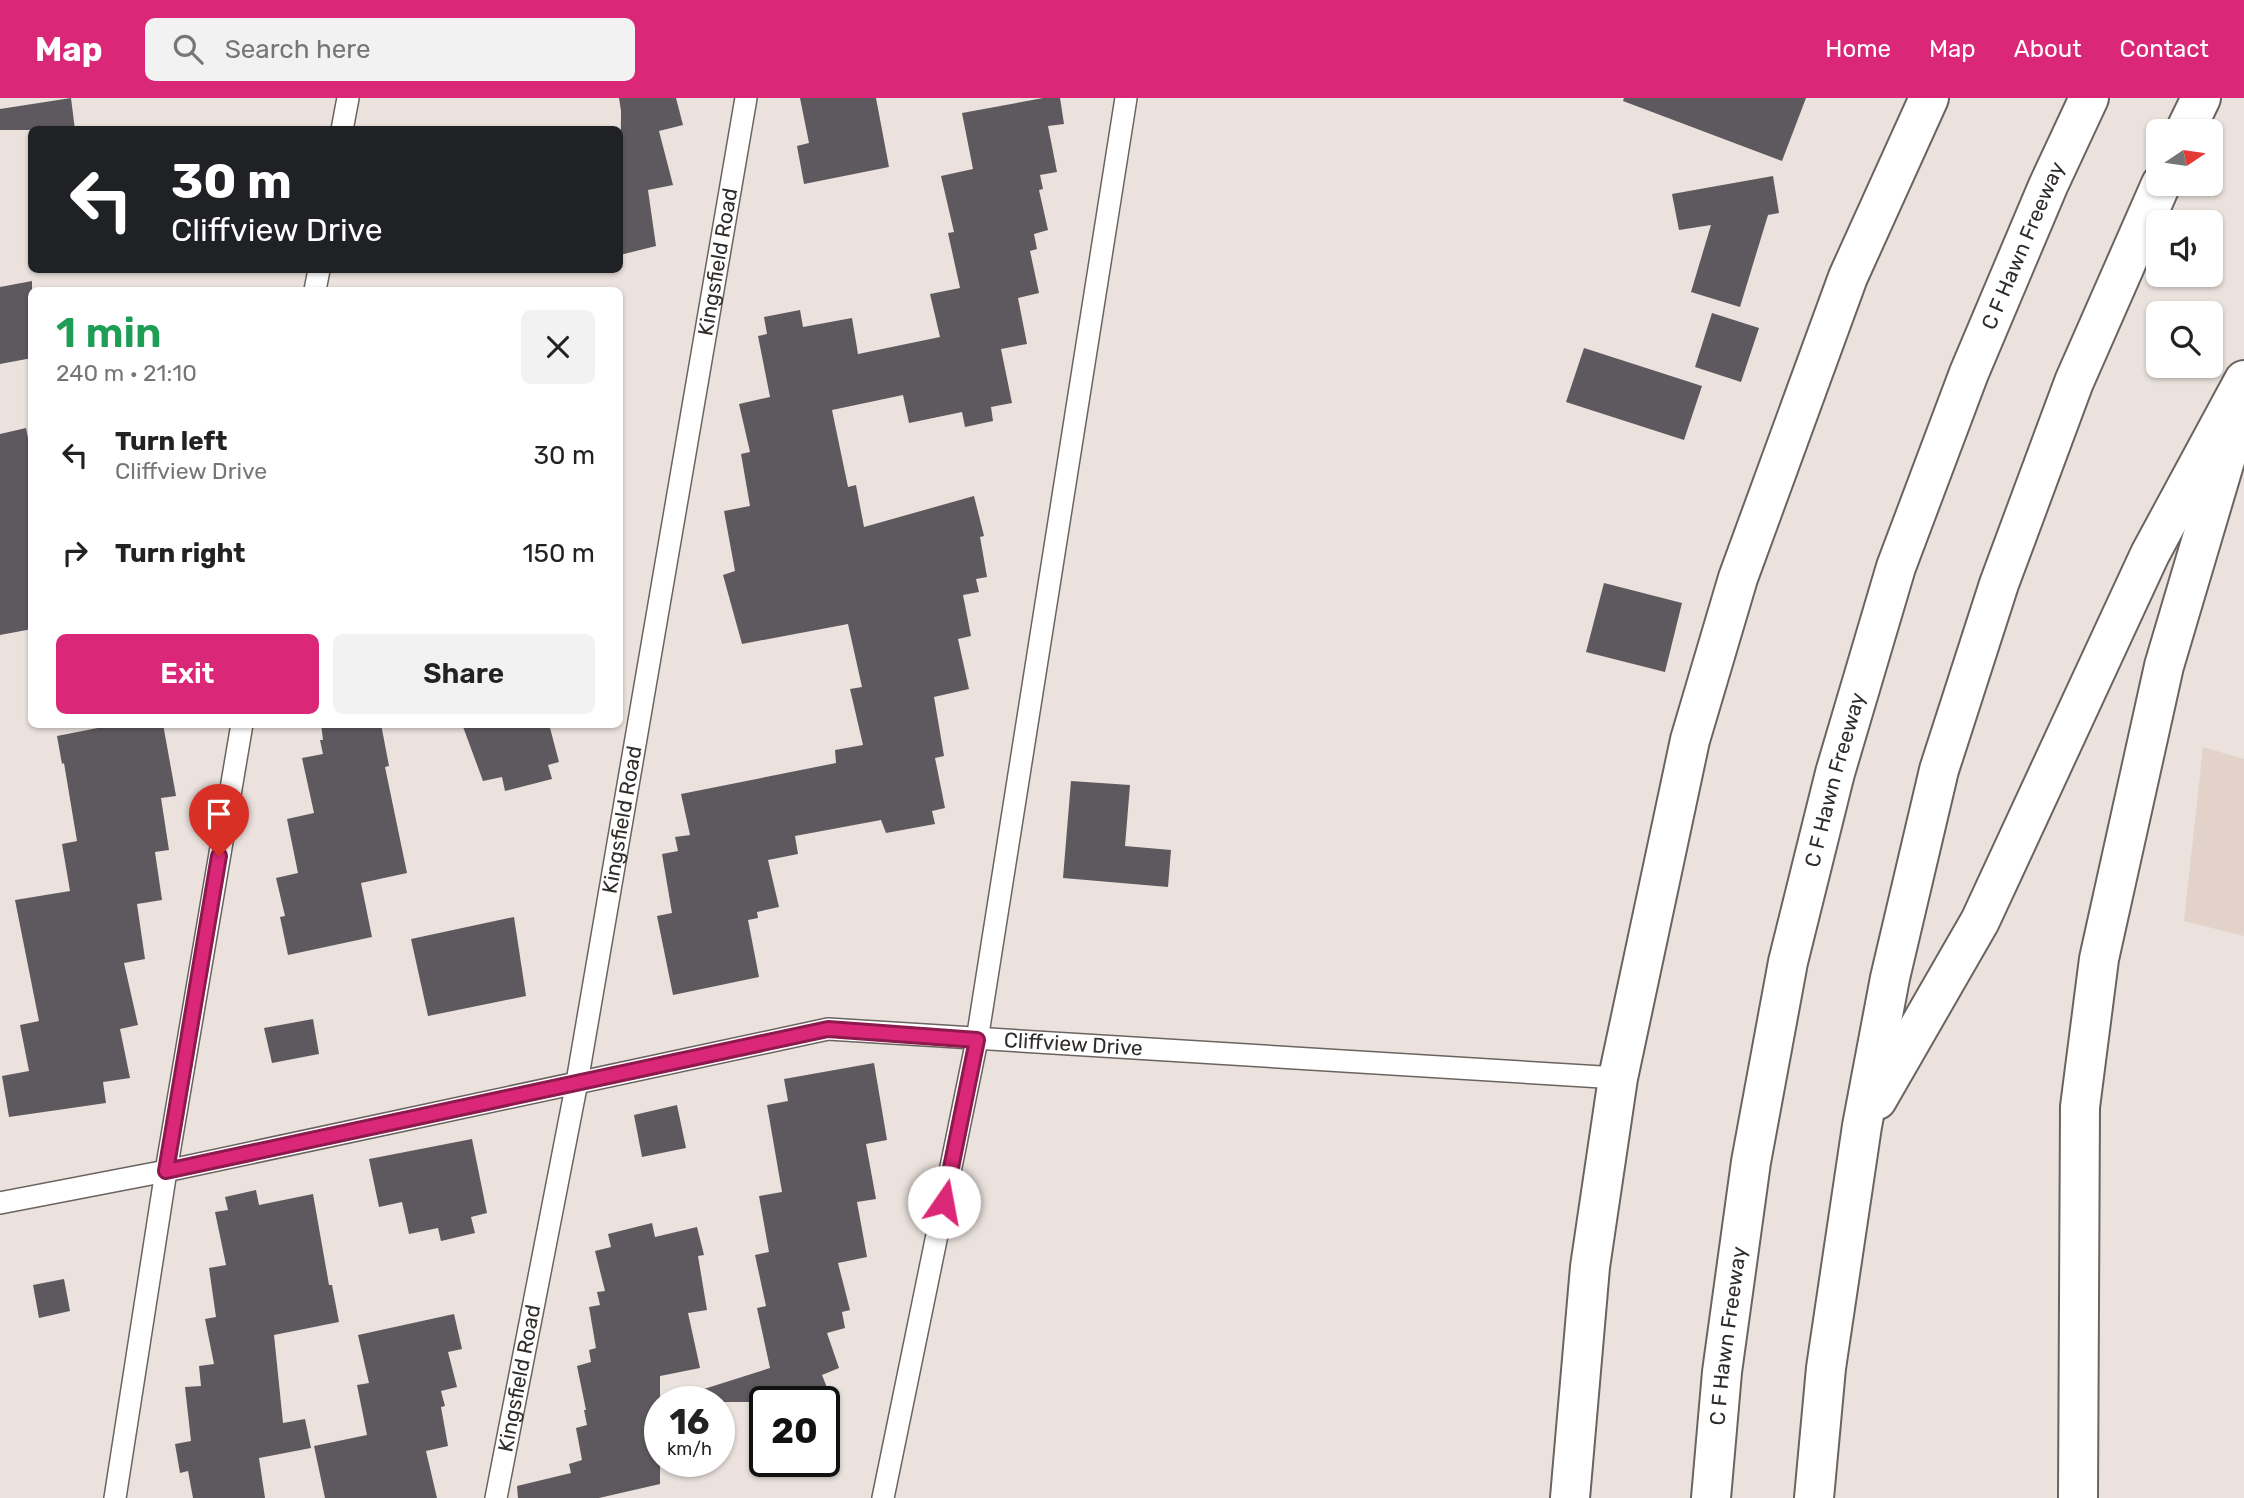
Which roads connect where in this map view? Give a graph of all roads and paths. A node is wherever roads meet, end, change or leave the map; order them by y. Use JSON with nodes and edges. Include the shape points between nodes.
{"nodes":[{"id":1,"x":348,"y":98,"type":"edge"},
{"id":2,"x":746,"y":98,"type":"edge"},
{"id":3,"x":1126,"y":98,"type":"edge"},
{"id":4,"x":1929,"y":98,"type":"edge"},
{"id":5,"x":2089,"y":98,"type":"edge"},
{"id":6,"x":2201,"y":98,"type":"edge"},
{"id":7,"x":2191,"y":119,"type":"edge"},
{"id":8,"x":343,"y":126,"type":"edge"},
{"id":9,"x":2156,"y":196,"type":"edge"},
{"id":10,"x":2244,"y":380,"type":"edge"},
{"id":11,"x":2244,"y":395,"type":"edge"},
{"id":12,"x":241,"y":728,"type":"edge"},
{"id":13,"x":977,"y":1040,"type":"junction"},
{"id":14,"x":1618,"y":1078,"type":"junction"},
{"id":15,"x":577,"y":1082,"type":"junction"},
{"id":16,"x":1862,"y":1126,"type":"junction"},
{"id":17,"x":166,"y":1171,"type":"junction"},
{"id":18,"x":0,"y":1203,"type":"edge"},
{"id":19,"x":115,"y":1498,"type":"edge"},
{"id":20,"x":496,"y":1498,"type":"edge"},
{"id":21,"x":883,"y":1498,"type":"edge"},
{"id":22,"x":1570,"y":1498,"type":"edge"},
{"id":23,"x":1711,"y":1498,"type":"edge"},
{"id":24,"x":1814,"y":1498,"type":"edge"},
{"id":25,"x":2078,"y":1498,"type":"edge"}],
"edges":[{"from":1,"to":8,"type":"lane"},
{"from":2,"to":15,"type":"lane","name":"Kingsfield Road"},
{"from":3,"to":13,"type":"lane"},
{"from":4,"to":14,"type":"main road","via":[[1848,276],[1738,578],[1690,740]]},
{"from":5,"to":23,"type":"main road","name":"C F Hawn Freeway","via":[[1955,411],[1896,567],[1835,773],[1788,962],[1751,1162],[1721,1372]]},
{"from":6,"to":7,"type":"main road"},
{"from":9,"to":16,"type":"main road","via":[[2074,382],[2000,583],[1939,770],[1890,978]]},
{"from":10,"to":16,"type":"main road","via":[[2150,554],[1980,921]]},
{"from":11,"to":25,"type":"main road","via":[[2164,666],[2099,958],[2080,1107]]},
{"from":12,"to":17,"type":"lane"},
{"from":13,"to":14,"type":"lane","name":"Cliffview Drive"},
{"from":13,"to":15,"type":"lane","name":"Cliffview Drive","via":[[828,1029]]},
{"from":13,"to":21,"type":"lane"},
{"from":14,"to":22,"type":"main road","via":[[1590,1267]]},
{"from":15,"to":17,"type":"lane","name":"Cliffview Drive"},
{"from":15,"to":20,"type":"lane","name":"Kingsfield Road"},
{"from":16,"to":24,"type":"main road","via":[[1826,1368]]},
{"from":17,"to":18,"type":"lane","name":"Cliffview Drive"},
{"from":17,"to":19,"type":"lane"}]}
